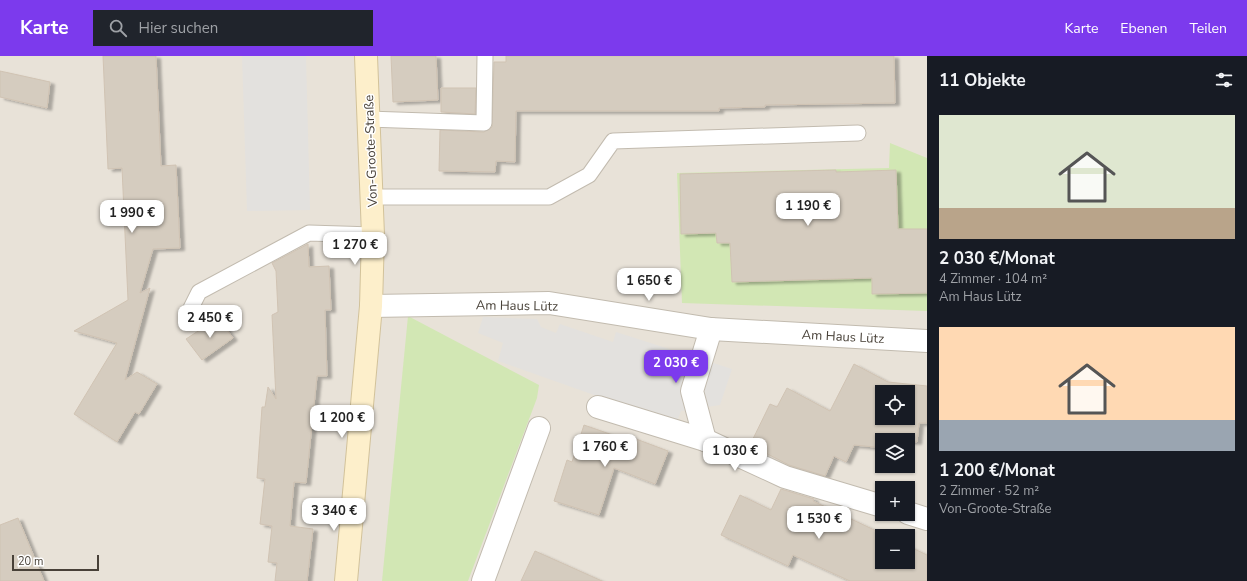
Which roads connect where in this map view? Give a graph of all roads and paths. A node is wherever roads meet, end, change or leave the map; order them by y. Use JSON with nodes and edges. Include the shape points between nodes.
{"nodes":[{"id":1,"x":366,"y":56,"type":"edge"},
{"id":2,"x":484,"y":56,"type":"edge"},
{"id":3,"x":368,"y":119,"type":"junction"},
{"id":4,"x":858,"y":133,"type":"dead end"},
{"id":5,"x":371,"y":197,"type":"junction"},
{"id":6,"x":373,"y":234,"type":"junction"},
{"id":7,"x":370,"y":306,"type":"junction"},
{"id":8,"x":194,"y":319,"type":"dead end"},
{"id":9,"x":710,"y":329,"type":"junction"},
{"id":10,"x":927,"y":341,"type":"edge"},
{"id":11,"x":598,"y":407,"type":"dead end"},
{"id":12,"x":539,"y":428,"type":"dead end"},
{"id":13,"x":705,"y":440,"type":"junction"},
{"id":14,"x":875,"y":504,"type":"edge"},
{"id":15,"x":915,"y":515,"type":"edge"},
{"id":16,"x":927,"y":519,"type":"edge"},
{"id":17,"x":346,"y":581,"type":"edge"},
{"id":18,"x":483,"y":581,"type":"edge"}],
"edges":[{"from":1,"to":3,"type":"street","name":"Von-Groote-Straße"},
{"from":2,"to":3,"type":"lane","via":[[484,123]]},
{"from":3,"to":5,"type":"street","name":"Von-Groote-Straße"},
{"from":4,"to":5,"type":"lane","via":[[613,140],[589,175],[549,197]]},
{"from":5,"to":6,"type":"street","name":"Von-Groote-Straße"},
{"from":6,"to":7,"type":"street","name":"Von-Groote-Straße"},
{"from":6,"to":8,"type":"lane","via":[[309,233],[199,292],[189,312]]},
{"from":7,"to":9,"type":"street","name":"Am Haus Lütz","via":[[548,304]]},
{"from":7,"to":17,"type":"street","name":"Von-Groote-Straße"},
{"from":9,"to":10,"type":"street","name":"Am Haus Lütz"},
{"from":9,"to":13,"type":"street","via":[[692,391]]},
{"from":11,"to":13,"type":"street"},
{"from":12,"to":18,"type":"street"},
{"from":13,"to":14,"type":"street","via":[[785,476]]},
{"from":15,"to":16,"type":"street"}]}
